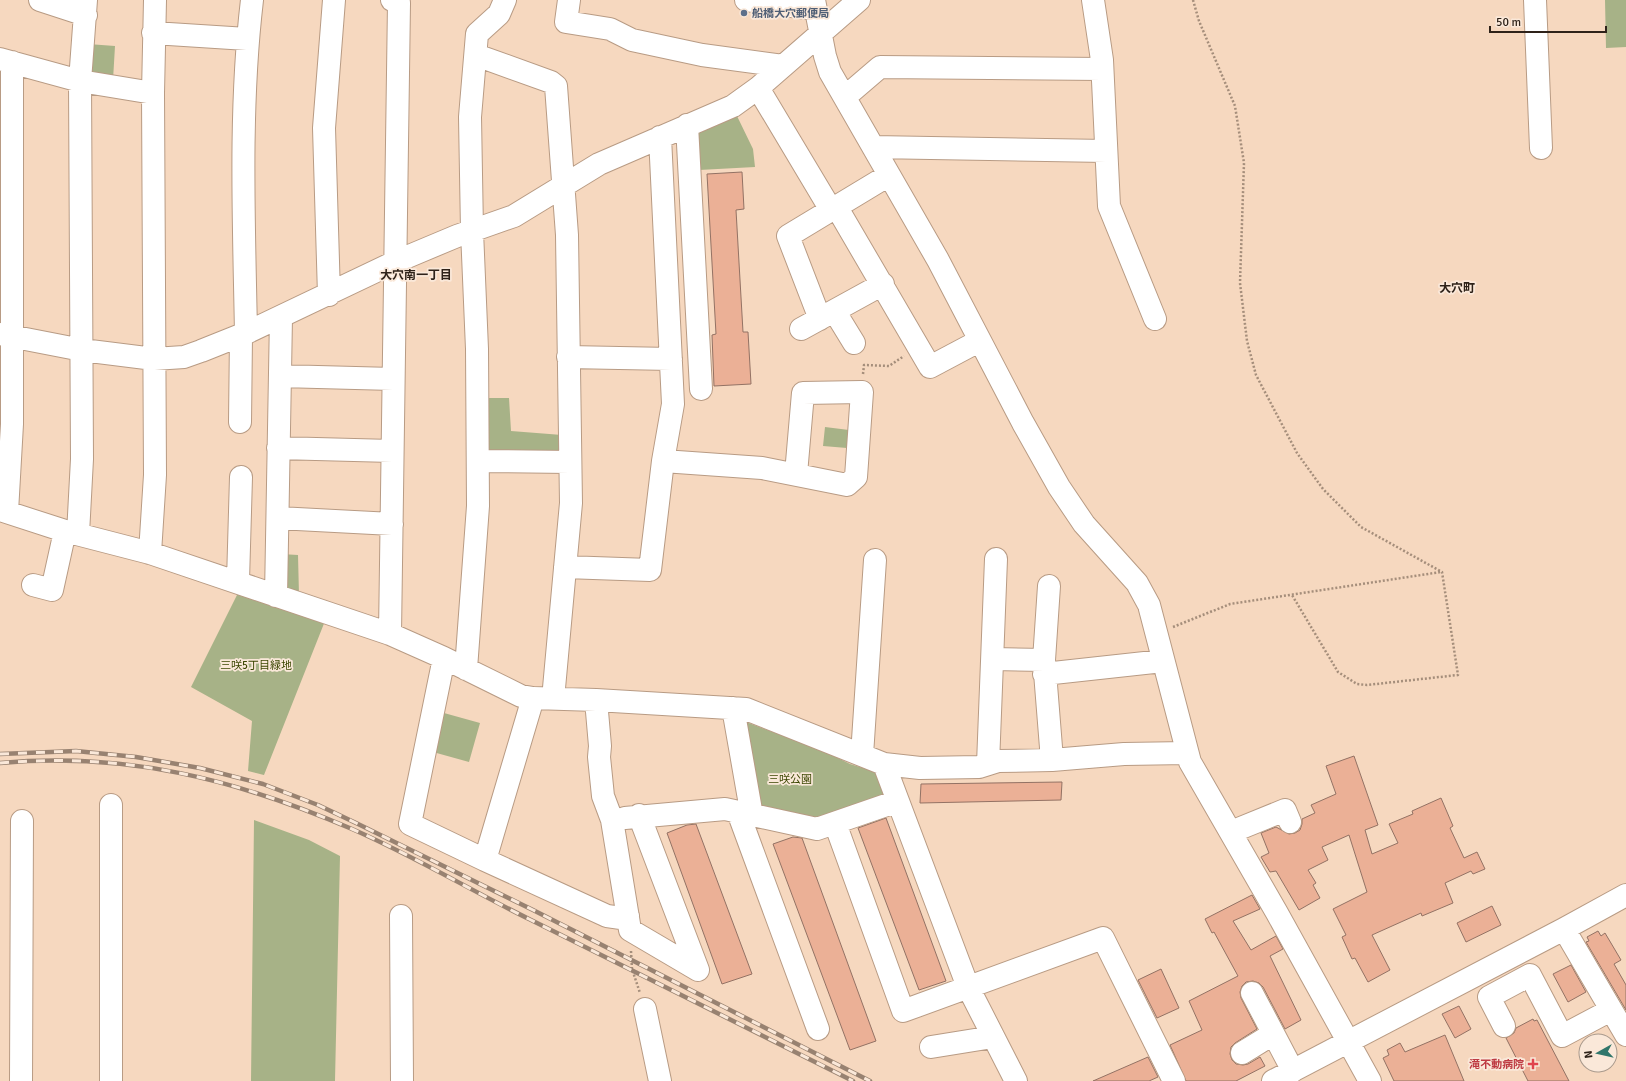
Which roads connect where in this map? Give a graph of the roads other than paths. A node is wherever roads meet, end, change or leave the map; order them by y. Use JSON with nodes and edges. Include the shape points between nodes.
{"nodes":[{"id":1,"x":40,"y":0,"type":"edge"},
{"id":2,"x":155,"y":0,"type":"edge"},
{"id":3,"x":252,"y":0,"type":"edge"},
{"id":4,"x":334,"y":0,"type":"edge"},
{"id":5,"x":392,"y":0,"type":"edge"},
{"id":6,"x":505,"y":0,"type":"edge"},
{"id":7,"x":569,"y":0,"type":"edge"},
{"id":8,"x":746,"y":0,"type":"edge"},
{"id":9,"x":859,"y":0,"type":"edge"},
{"id":10,"x":1093,"y":0,"type":"edge"},
{"id":11,"x":1535,"y":0,"type":"edge"},
{"id":12,"x":815,"y":5,"type":"edge"},
{"id":13,"x":86,"y":8,"type":"edge"},
{"id":14,"x":153,"y":33,"type":"junction"},
{"id":15,"x":820,"y":34,"type":"junction"},
{"id":16,"x":247,"y":39,"type":"junction"},
{"id":17,"x":476,"y":55,"type":"junction"},
{"id":18,"x":6,"y":60,"type":"edge"},
{"id":19,"x":783,"y":66,"type":"junction"},
{"id":20,"x":1102,"y":69,"type":"junction"},
{"id":21,"x":80,"y":81,"type":"junction"},
{"id":22,"x":758,"y":88,"type":"junction"},
{"id":23,"x":153,"y":93,"type":"junction"},
{"id":24,"x":845,"y":97,"type":"junction"},
{"id":25,"x":687,"y":124,"type":"junction"},
{"id":26,"x":660,"y":137,"type":"junction"},
{"id":27,"x":873,"y":147,"type":"junction"},
{"id":28,"x":1541,"y":148,"type":"dead end"},
{"id":29,"x":1106,"y":151,"type":"junction"},
{"id":30,"x":889,"y":175,"type":"junction"},
{"id":31,"x":565,"y":185,"type":"junction"},
{"id":32,"x":834,"y":208,"type":"junction"},
{"id":33,"x":472,"y":231,"type":"junction"},
{"id":34,"x":395,"y":262,"type":"junction"},
{"id":35,"x":883,"y":284,"type":"junction"},
{"id":36,"x":329,"y":295,"type":"junction"},
{"id":37,"x":828,"y":315,"type":"junction"},
{"id":38,"x":281,"y":317,"type":"junction"},
{"id":39,"x":1154,"y":319,"type":"dead end"},
{"id":40,"x":801,"y":329,"type":"dead end"},
{"id":41,"x":244,"y":334,"type":"junction"},
{"id":42,"x":6,"y":336,"type":"edge"},
{"id":43,"x":979,"y":341,"type":"junction"},
{"id":44,"x":854,"y":343,"type":"dead end"},
{"id":45,"x":82,"y":350,"type":"junction"},
{"id":46,"x":568,"y":357,"type":"junction"},
{"id":47,"x":154,"y":359,"type":"junction"},
{"id":48,"x":671,"y":359,"type":"junction"},
{"id":49,"x":280,"y":376,"type":"junction"},
{"id":50,"x":393,"y":379,"type":"junction"},
{"id":51,"x":701,"y":389,"type":"dead end"},
{"id":52,"x":240,"y":422,"type":"dead end"},
{"id":53,"x":6,"y":423,"type":"edge"},
{"id":54,"x":278,"y":448,"type":"junction"},
{"id":55,"x":392,"y":451,"type":"junction"},
{"id":56,"x":478,"y":461,"type":"junction"},
{"id":57,"x":663,"y":461,"type":"junction"},
{"id":58,"x":570,"y":462,"type":"junction"},
{"id":59,"x":796,"y":474,"type":"junction"},
{"id":60,"x":241,"y":477,"type":"dead end"},
{"id":61,"x":4,"y":511,"type":"edge"},
{"id":62,"x":278,"y":518,"type":"junction"},
{"id":63,"x":392,"y":524,"type":"junction"},
{"id":64,"x":72,"y":532,"type":"junction"},
{"id":65,"x":150,"y":553,"type":"junction"},
{"id":66,"x":996,"y":559,"type":"dead end"},
{"id":67,"x":875,"y":560,"type":"dead end"},
{"id":68,"x":565,"y":566,"type":"junction"},
{"id":69,"x":238,"y":582,"type":"junction"},
{"id":70,"x":33,"y":585,"type":"dead end"},
{"id":71,"x":1049,"y":586,"type":"dead end"},
{"id":72,"x":276,"y":596,"type":"junction"},
{"id":73,"x":390,"y":634,"type":"junction"},
{"id":74,"x":444,"y":658,"type":"junction"},
{"id":75,"x":993,"y":659,"type":"junction"},
{"id":76,"x":1163,"y":661,"type":"junction"},
{"id":77,"x":1044,"y":667,"type":"junction"},
{"id":78,"x":466,"y":669,"type":"junction"},
{"id":79,"x":543,"y":699,"type":"junction"},
{"id":80,"x":596,"y":700,"type":"junction"},
{"id":81,"x":733,"y":708,"type":"junction"},
{"id":82,"x":1187,"y":754,"type":"junction"},
{"id":83,"x":862,"y":755,"type":"junction"},
{"id":84,"x":1052,"y":760,"type":"junction"},
{"id":85,"x":884,"y":764,"type":"junction"},
{"id":86,"x":988,"y":764,"type":"junction"},
{"id":87,"x":898,"y":801,"type":"junction"},
{"id":88,"x":111,"y":805,"type":"dead end"},
{"id":89,"x":745,"y":814,"type":"junction"},
{"id":90,"x":639,"y":815,"type":"junction"},
{"id":91,"x":612,"y":820,"type":"junction"},
{"id":92,"x":22,"y":821,"type":"dead end"},
{"id":93,"x":1290,"y":822,"type":"dead end"},
{"id":94,"x":835,"y":823,"type":"junction"},
{"id":95,"x":1231,"y":832,"type":"junction"},
{"id":96,"x":485,"y":860,"type":"junction"},
{"id":97,"x":1626,"y":895,"type":"edge"},
{"id":98,"x":401,"y":916,"type":"dead end"},
{"id":99,"x":629,"y":923,"type":"junction"},
{"id":100,"x":1564,"y":929,"type":"junction"},
{"id":101,"x":968,"y":987,"type":"junction"},
{"id":102,"x":1252,"y":993,"type":"dead end"},
{"id":103,"x":645,"y":1009,"type":"road end"},
{"id":104,"x":1611,"y":1010,"type":"junction"},
{"id":105,"x":1504,"y":1026,"type":"dead end"},
{"id":106,"x":818,"y":1029,"type":"dead end"},
{"id":107,"x":1273,"y":1034,"type":"junction"},
{"id":108,"x":1626,"y":1035,"type":"edge"},
{"id":109,"x":993,"y":1037,"type":"junction"},
{"id":110,"x":1348,"y":1041,"type":"junction"},
{"id":111,"x":931,"y":1047,"type":"dead end"},
{"id":112,"x":1242,"y":1052,"type":"dead end"},
{"id":113,"x":1292,"y":1071,"type":"junction"},
{"id":114,"x":21,"y":1081,"type":"edge"},
{"id":115,"x":112,"y":1081,"type":"edge"},
{"id":116,"x":402,"y":1081,"type":"edge"},
{"id":117,"x":660,"y":1081,"type":"edge"},
{"id":118,"x":1016,"y":1081,"type":"edge"},
{"id":119,"x":1174,"y":1081,"type":"edge"},
{"id":120,"x":1273,"y":1081,"type":"edge"},
{"id":121,"x":1370,"y":1081,"type":"edge"}],
"edges":[{"from":1,"to":13,"type":"street"},
{"from":2,"to":14,"type":"street"},
{"from":3,"to":16,"type":"street"},
{"from":4,"to":36,"type":"street","via":[[324,128]]},
{"from":5,"to":34,"type":"street","via":[[399,3]]},
{"from":6,"to":17,"type":"street","via":[[500,14],[477,34]]},
{"from":7,"to":19,"type":"street","via":[[566,22],[610,30],[632,40],[702,55]]},
{"from":8,"to":12,"type":"street"},
{"from":9,"to":15,"type":"street"},
{"from":10,"to":20,"type":"street"},
{"from":11,"to":28,"type":"street"},
{"from":12,"to":15,"type":"street"},
{"from":13,"to":21,"type":"street"},
{"from":14,"to":16,"type":"street"},
{"from":14,"to":23,"type":"street"},
{"from":15,"to":19,"type":"street"},
{"from":15,"to":24,"type":"street","via":[[830,72]]},
{"from":16,"to":41,"type":"street","via":[[243,190]]},
{"from":17,"to":31,"type":"street","via":[[556,86]]},
{"from":17,"to":33,"type":"street","via":[[470,117]]},
{"from":18,"to":21,"type":"street"},
{"from":18,"to":42,"type":"street"},
{"from":19,"to":22,"type":"street"},
{"from":20,"to":24,"type":"street","via":[[880,67]]},
{"from":20,"to":29,"type":"street"},
{"from":21,"to":23,"type":"street"},
{"from":21,"to":45,"type":"street"},
{"from":22,"to":25,"type":"street","via":[[733,106]]},
{"from":22,"to":32,"type":"street"},
{"from":23,"to":47,"type":"street"},
{"from":24,"to":27,"type":"street"},
{"from":25,"to":26,"type":"street"},
{"from":25,"to":51,"type":"street"},
{"from":26,"to":31,"type":"street","via":[[599,164]]},
{"from":26,"to":48,"type":"street"},
{"from":27,"to":29,"type":"street"},
{"from":27,"to":30,"type":"street"},
{"from":29,"to":39,"type":"street","via":[[1108,206]]},
{"from":30,"to":32,"type":"street"},
{"from":30,"to":43,"type":"street","via":[[938,260]]},
{"from":31,"to":33,"type":"street","via":[[514,216]]},
{"from":31,"to":46,"type":"street"},
{"from":32,"to":35,"type":"street"},
{"from":32,"to":37,"type":"street","via":[[788,236]]},
{"from":33,"to":34,"type":"street"},
{"from":33,"to":56,"type":"street"},
{"from":34,"to":36,"type":"street"},
{"from":34,"to":50,"type":"street"},
{"from":35,"to":37,"type":"street"},
{"from":35,"to":43,"type":"street","via":[[930,367]]},
{"from":36,"to":38,"type":"street"},
{"from":37,"to":40,"type":"street"},
{"from":37,"to":44,"type":"street"},
{"from":38,"to":41,"type":"street"},
{"from":38,"to":49,"type":"street"},
{"from":41,"to":47,"type":"street","via":[[184,357]]},
{"from":41,"to":52,"type":"street"},
{"from":42,"to":45,"type":"street"},
{"from":42,"to":53,"type":"street"},
{"from":43,"to":76,"type":"street","via":[[1059,487],[1084,524],[1137,583],[1149,605]]},
{"from":45,"to":47,"type":"street"},
{"from":45,"to":64,"type":"street","via":[[82,459]]},
{"from":46,"to":48,"type":"street"},
{"from":46,"to":58,"type":"street"},
{"from":47,"to":65,"type":"street","via":[[155,475]]},
{"from":48,"to":57,"type":"street","via":[[672,404]]},
{"from":49,"to":50,"type":"street"},
{"from":49,"to":54,"type":"street"},
{"from":50,"to":55,"type":"street"},
{"from":53,"to":61,"type":"street"},
{"from":54,"to":55,"type":"street"},
{"from":54,"to":62,"type":"street"},
{"from":55,"to":63,"type":"street"},
{"from":56,"to":58,"type":"street"},
{"from":56,"to":78,"type":"street","via":[[478,506]]},
{"from":57,"to":59,"type":"street","via":[[762,468]]},
{"from":57,"to":68,"type":"street","via":[[650,570]]},
{"from":58,"to":68,"type":"street","via":[[571,503]]},
{"from":59,"to":59,"type":"street","via":[[847,485],[856,477],[862,392],[803,393]]},
{"from":60,"to":69,"type":"street"},
{"from":61,"to":64,"type":"street"},
{"from":62,"to":63,"type":"street"},
{"from":62,"to":72,"type":"street"},
{"from":63,"to":73,"type":"street"},
{"from":64,"to":65,"type":"street"},
{"from":64,"to":70,"type":"street","via":[[52,590]]},
{"from":65,"to":69,"type":"street"},
{"from":66,"to":75,"type":"street"},
{"from":67,"to":83,"type":"street"},
{"from":68,"to":79,"type":"street"},
{"from":69,"to":72,"type":"street"},
{"from":71,"to":77,"type":"street"},
{"from":72,"to":73,"type":"street"},
{"from":73,"to":74,"type":"street"},
{"from":74,"to":78,"type":"street"},
{"from":74,"to":96,"type":"street","via":[[410,824]]},
{"from":75,"to":77,"type":"street"},
{"from":75,"to":86,"type":"street"},
{"from":76,"to":77,"type":"street"},
{"from":76,"to":82,"type":"street"},
{"from":77,"to":84,"type":"street"},
{"from":78,"to":79,"type":"street","via":[[521,696]]},
{"from":79,"to":80,"type":"street"},
{"from":79,"to":96,"type":"street"},
{"from":80,"to":81,"type":"street"},
{"from":80,"to":91,"type":"street","via":[[604,796]]},
{"from":81,"to":83,"type":"street","via":[[746,710]]},
{"from":81,"to":89,"type":"street"},
{"from":82,"to":84,"type":"street","via":[[1124,754]]},
{"from":82,"to":95,"type":"street"},
{"from":83,"to":85,"type":"street"},
{"from":84,"to":86,"type":"street","via":[[998,761]]},
{"from":85,"to":86,"type":"street","via":[[920,768],[979,767]]},
{"from":85,"to":87,"type":"street"},
{"from":87,"to":94,"type":"street"},
{"from":87,"to":101,"type":"street"},
{"from":88,"to":115,"type":"street"},
{"from":89,"to":90,"type":"street","via":[[725,808]]},
{"from":89,"to":94,"type":"street","via":[[817,829]]},
{"from":89,"to":106,"type":"street"},
{"from":90,"to":91,"type":"street"},
{"from":90,"to":99,"type":"street","via":[[698,970]]},
{"from":91,"to":99,"type":"street"},
{"from":92,"to":114,"type":"street"},
{"from":93,"to":95,"type":"street","via":[[1285,810]]},
{"from":94,"to":101,"type":"street","via":[[903,1011]]},
{"from":95,"to":110,"type":"street"},
{"from":96,"to":99,"type":"street","via":[[607,916],[621,918]]},
{"from":97,"to":100,"type":"street"},
{"from":98,"to":116,"type":"street"},
{"from":100,"to":104,"type":"street"},
{"from":100,"to":110,"type":"street"},
{"from":101,"to":109,"type":"street"},
{"from":101,"to":119,"type":"street","via":[[1103,938]]},
{"from":102,"to":107,"type":"street"},
{"from":103,"to":117,"type":"street"},
{"from":104,"to":105,"type":"street","via":[[1562,1036],[1530,975],[1489,997]]},
{"from":104,"to":108,"type":"street"},
{"from":107,"to":112,"type":"street"},
{"from":107,"to":113,"type":"street"},
{"from":109,"to":111,"type":"street"},
{"from":109,"to":118,"type":"street"},
{"from":110,"to":113,"type":"street"},
{"from":110,"to":121,"type":"street"},
{"from":113,"to":120,"type":"street"}]}
